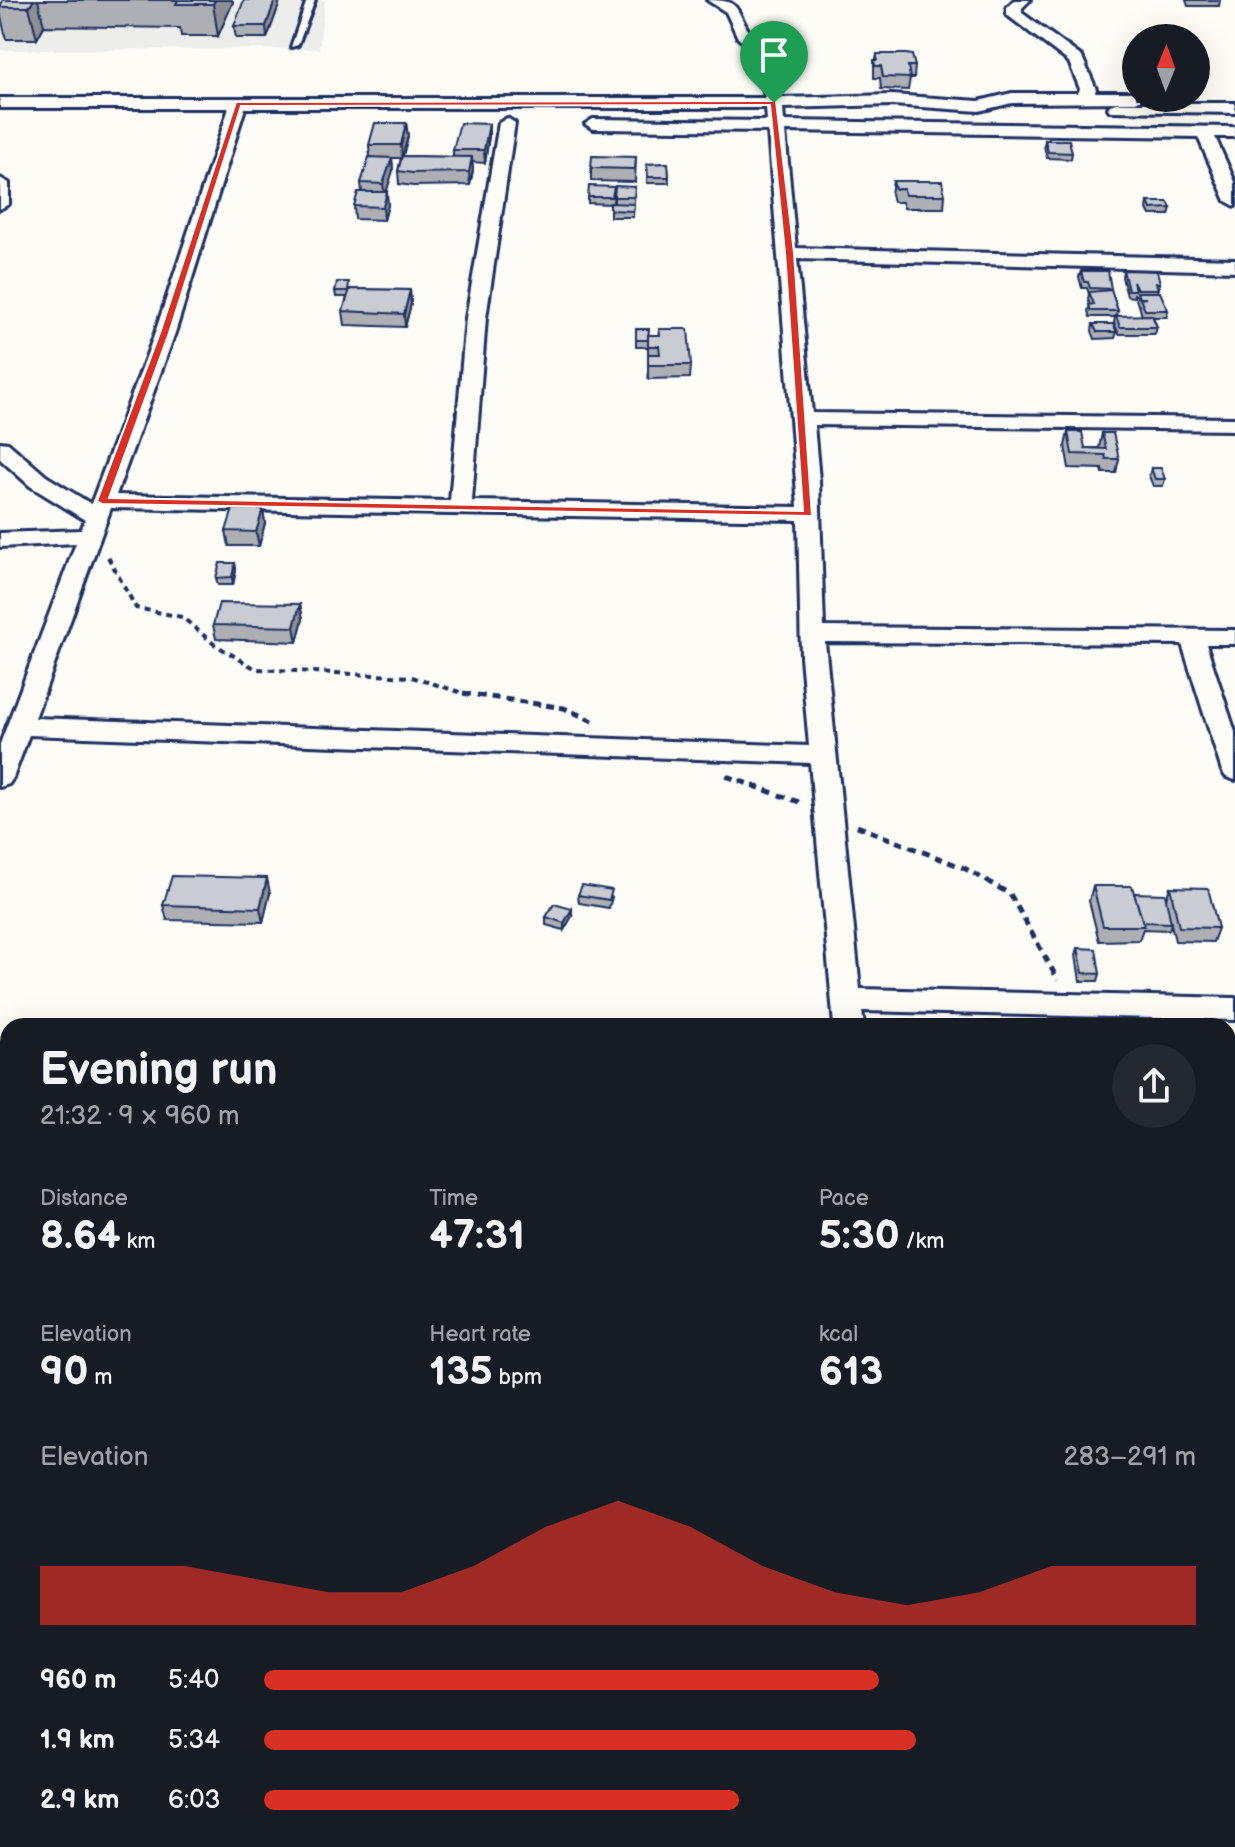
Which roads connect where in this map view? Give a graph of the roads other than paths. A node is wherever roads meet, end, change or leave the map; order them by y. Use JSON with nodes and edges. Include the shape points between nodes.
{"nodes":[{"id":1,"x":311,"y":0,"type":"edge"},
{"id":2,"x":714,"y":0,"type":"edge"},
{"id":3,"x":1023,"y":0,"type":"edge"},
{"id":4,"x":294,"y":45,"type":"dead end"},
{"id":5,"x":1235,"y":93,"type":"edge"},
{"id":6,"x":1210,"y":94,"type":"edge"},
{"id":7,"x":1122,"y":97,"type":"edge"},
{"id":8,"x":1084,"y":98,"type":"junction"},
{"id":9,"x":0,"y":103,"type":"edge"},
{"id":10,"x":979,"y":106,"type":"junction"},
{"id":11,"x":1235,"y":108,"type":"edge"},
{"id":12,"x":236,"y":112,"type":"junction"},
{"id":13,"x":774,"y":115,"type":"junction"},
{"id":14,"x":0,"y":117,"type":"edge"},
{"id":15,"x":339,"y":121,"type":"dead end"},
{"id":16,"x":507,"y":123,"type":"dead end"},
{"id":17,"x":570,"y":124,"type":"dead end"},
{"id":18,"x":1204,"y":132,"type":"junction"},
{"id":19,"x":1235,"y":132,"type":"edge"},
{"id":20,"x":0,"y":183,"type":"edge"},
{"id":21,"x":1235,"y":201,"type":"edge"},
{"id":22,"x":0,"y":204,"type":"edge"},
{"id":23,"x":790,"y":253,"type":"junction"},
{"id":24,"x":1235,"y":265,"type":"edge"},
{"id":25,"x":802,"y":419,"type":"junction"},
{"id":26,"x":1235,"y":424,"type":"edge"},
{"id":27,"x":0,"y":448,"type":"edge"},
{"id":28,"x":461,"y":507,"type":"junction"},
{"id":29,"x":809,"y":514,"type":"junction"},
{"id":30,"x":96,"y":518,"type":"junction"},
{"id":31,"x":0,"y":540,"type":"edge"},
{"id":32,"x":812,"y":634,"type":"junction"},
{"id":33,"x":1192,"y":637,"type":"junction"},
{"id":34,"x":1235,"y":637,"type":"edge"},
{"id":35,"x":19,"y":726,"type":"junction"},
{"id":36,"x":822,"y":755,"type":"junction"},
{"id":37,"x":1235,"y":771,"type":"edge"},
{"id":38,"x":0,"y":778,"type":"edge"},
{"id":39,"x":1235,"y":1009,"type":"edge"},
{"id":40,"x":848,"y":1013,"type":"edge"}],
"edges":[{"from":1,"to":4,"type":"lane"},
{"from":2,"to":13,"type":"street","via":[[732,9],[743,35],[767,54]]},
{"from":3,"to":8,"type":"street","via":[[1014,7],[1015,15],[1076,60],[1088,89]]},
{"from":5,"to":6,"type":"street"},
{"from":7,"to":8,"type":"street"},
{"from":8,"to":10,"type":"street","via":[[1012,98]]},
{"from":9,"to":12,"type":"street"},
{"from":10,"to":11,"type":"street"},
{"from":10,"to":13,"type":"street","via":[[892,100]]},
{"from":12,"to":13,"type":"street"},
{"from":12,"to":14,"type":"street"},
{"from":12,"to":15,"type":"street"},
{"from":12,"to":30,"type":"street","via":[[165,333]]},
{"from":13,"to":17,"type":"street"},
{"from":13,"to":18,"type":"street"},
{"from":13,"to":23,"type":"street"},
{"from":16,"to":28,"type":"street","via":[[476,318]]},
{"from":18,"to":19,"type":"street"},
{"from":18,"to":21,"type":"street"},
{"from":20,"to":22,"type":"street"},
{"from":23,"to":24,"type":"street"},
{"from":23,"to":25,"type":"street"},
{"from":25,"to":26,"type":"street"},
{"from":25,"to":29,"type":"street"},
{"from":27,"to":30,"type":"street","via":[[38,481]]},
{"from":28,"to":29,"type":"street"},
{"from":28,"to":30,"type":"street"},
{"from":29,"to":32,"type":"street"},
{"from":30,"to":31,"type":"street"},
{"from":30,"to":35,"type":"street"},
{"from":32,"to":33,"type":"street"},
{"from":32,"to":36,"type":"street"},
{"from":33,"to":34,"type":"street"},
{"from":33,"to":37,"type":"street"},
{"from":35,"to":36,"type":"street"},
{"from":35,"to":38,"type":"street"},
{"from":36,"to":40,"type":"street"},
{"from":39,"to":40,"type":"street"}]}
